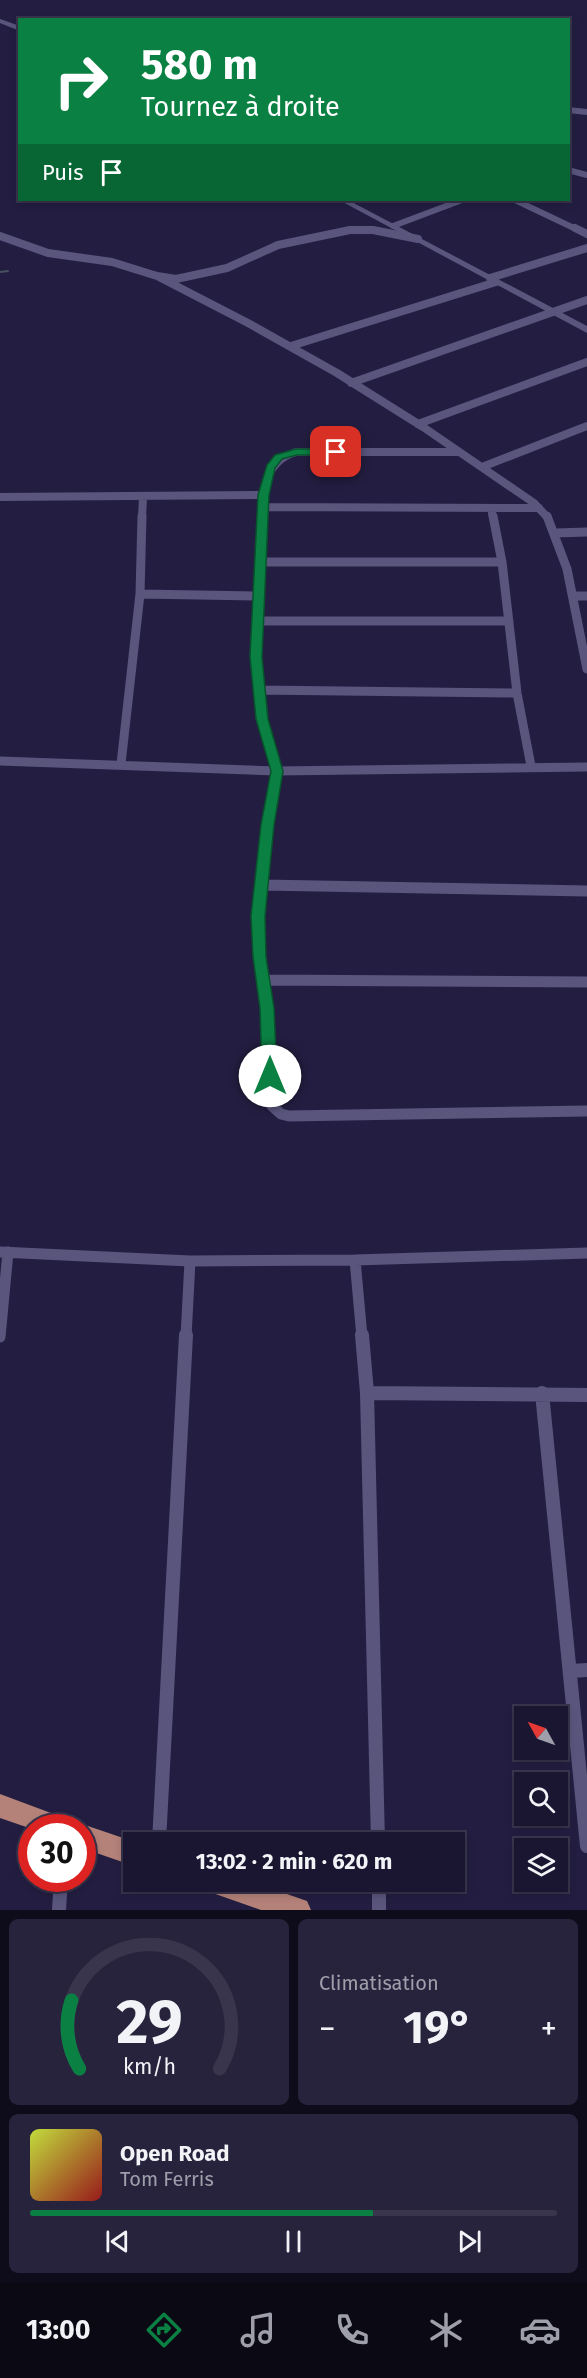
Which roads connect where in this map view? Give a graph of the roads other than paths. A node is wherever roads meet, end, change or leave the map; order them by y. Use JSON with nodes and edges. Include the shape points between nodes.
{"nodes":[{"id":1,"x":0,"y":21,"type":"edge"},
{"id":2,"x":18,"y":28,"type":"edge"},
{"id":3,"x":570,"y":110,"type":"edge"},
{"id":4,"x":587,"y":112,"type":"edge"},
{"id":5,"x":570,"y":171,"type":"edge"},
{"id":6,"x":587,"y":175,"type":"edge"},
{"id":7,"x":345,"y":201,"type":"edge"},
{"id":8,"x":459,"y":201,"type":"edge"},
{"id":9,"x":516,"y":201,"type":"edge"},
{"id":10,"x":393,"y":226,"type":"junction"},
{"id":11,"x":587,"y":234,"type":"edge"},
{"id":12,"x":0,"y":236,"type":"edge"},
{"id":13,"x":418,"y":239,"type":"junction"},
{"id":14,"x":587,"y":248,"type":"edge"},
{"id":15,"x":157,"y":276,"type":"junction"},
{"id":16,"x":493,"y":280,"type":"junction"},
{"id":17,"x":587,"y":300,"type":"edge"},
{"id":18,"x":554,"y":312,"type":"junction"},
{"id":19,"x":587,"y":330,"type":"edge"},
{"id":20,"x":291,"y":346,"type":"junction"},
{"id":21,"x":587,"y":362,"type":"edge"},
{"id":22,"x":351,"y":383,"type":"junction"},
{"id":23,"x":418,"y":424,"type":"junction"},
{"id":24,"x":587,"y":426,"type":"edge"},
{"id":25,"x":459,"y":452,"type":"junction"},
{"id":26,"x":482,"y":467,"type":"junction"},
{"id":27,"x":263,"y":495,"type":"junction"},
{"id":28,"x":0,"y":497,"type":"edge"},
{"id":29,"x":143,"y":497,"type":"junction"},
{"id":30,"x":263,"y":507,"type":"junction"},
{"id":31,"x":491,"y":507,"type":"junction"},
{"id":32,"x":541,"y":508,"type":"junction"},
{"id":33,"x":556,"y":532,"type":"junction"},
{"id":34,"x":587,"y":532,"type":"edge"},
{"id":35,"x":260,"y":562,"type":"junction"},
{"id":36,"x":502,"y":562,"type":"junction"},
{"id":37,"x":140,"y":594,"type":"junction"},
{"id":38,"x":258,"y":596,"type":"junction"},
{"id":39,"x":573,"y":596,"type":"junction"},
{"id":40,"x":587,"y":596,"type":"edge"},
{"id":41,"x":257,"y":621,"type":"junction"},
{"id":42,"x":509,"y":621,"type":"junction"},
{"id":43,"x":587,"y":669,"type":"edge"},
{"id":44,"x":258,"y":690,"type":"junction"},
{"id":45,"x":517,"y":693,"type":"junction"},
{"id":46,"x":0,"y":761,"type":"edge"},
{"id":47,"x":121,"y":764,"type":"junction"},
{"id":48,"x":531,"y":766,"type":"junction"},
{"id":49,"x":587,"y":767,"type":"edge"},
{"id":50,"x":277,"y":771,"type":"junction"},
{"id":51,"x":262,"y":885,"type":"junction"},
{"id":52,"x":587,"y":891,"type":"edge"},
{"id":53,"x":264,"y":980,"type":"junction"},
{"id":54,"x":587,"y":982,"type":"edge"},
{"id":55,"x":587,"y":1112,"type":"edge"},
{"id":56,"x":4,"y":1252,"type":"edge"},
{"id":57,"x":587,"y":1253,"type":"edge"},
{"id":58,"x":355,"y":1260,"type":"junction"},
{"id":59,"x":190,"y":1261,"type":"junction"},
{"id":60,"x":0,"y":1337,"type":"edge"},
{"id":61,"x":367,"y":1394,"type":"junction"},
{"id":62,"x":542,"y":1394,"type":"junction"},
{"id":63,"x":587,"y":1395,"type":"edge"},
{"id":64,"x":587,"y":1670,"type":"edge"},
{"id":65,"x":571,"y":1671,"type":"junction"},
{"id":66,"x":0,"y":1806,"type":"edge"},
{"id":67,"x":22,"y":1814,"type":"edge"},
{"id":68,"x":160,"y":1832,"type":"edge"},
{"id":69,"x":378,"y":1832,"type":"edge"},
{"id":70,"x":96,"y":1841,"type":"edge"},
{"id":71,"x":587,"y":1846,"type":"edge"},
{"id":72,"x":123,"y":1850,"type":"edge"},
{"id":73,"x":60,"y":1892,"type":"edge"},
{"id":74,"x":245,"y":1892,"type":"edge"},
{"id":75,"x":379,"y":1892,"type":"edge"},
{"id":76,"x":59,"y":1910,"type":"edge"},
{"id":77,"x":298,"y":1910,"type":"edge"},
{"id":78,"x":380,"y":1910,"type":"edge"}],
"edges":[{"from":1,"to":2,"type":"street"},
{"from":3,"to":4,"type":"street"},
{"from":5,"to":6,"type":"street"},
{"from":7,"to":10,"type":"street"},
{"from":8,"to":10,"type":"street"},
{"from":9,"to":11,"type":"street"},
{"from":10,"to":13,"type":"street"},
{"from":12,"to":15,"type":"street","via":[[43,252],[112,262]]},
{"from":13,"to":15,"type":"street","via":[[373,230],[350,230],[278,245],[207,274],[180,279]]},
{"from":13,"to":16,"type":"street"},
{"from":14,"to":16,"type":"street"},
{"from":15,"to":20,"type":"street"},
{"from":16,"to":18,"type":"street"},
{"from":16,"to":20,"type":"street"},
{"from":17,"to":18,"type":"street"},
{"from":18,"to":19,"type":"street"},
{"from":18,"to":22,"type":"street"},
{"from":20,"to":22,"type":"street"},
{"from":21,"to":23,"type":"street"},
{"from":22,"to":23,"type":"street"},
{"from":23,"to":25,"type":"street"},
{"from":24,"to":26,"type":"street"},
{"from":25,"to":26,"type":"street"},
{"from":25,"to":27,"type":"street","via":[[286,454],[270,467]]},
{"from":26,"to":32,"type":"street"},
{"from":27,"to":29,"type":"street"},
{"from":27,"to":30,"type":"street"},
{"from":28,"to":29,"type":"street"},
{"from":29,"to":37,"type":"street"},
{"from":30,"to":31,"type":"street"},
{"from":30,"to":35,"type":"street"},
{"from":31,"to":32,"type":"street"},
{"from":31,"to":36,"type":"street"},
{"from":32,"to":33,"type":"street"},
{"from":33,"to":34,"type":"street"},
{"from":33,"to":39,"type":"street"},
{"from":35,"to":36,"type":"street"},
{"from":35,"to":38,"type":"street"},
{"from":36,"to":42,"type":"street"},
{"from":37,"to":38,"type":"street"},
{"from":37,"to":47,"type":"street"},
{"from":38,"to":41,"type":"street"},
{"from":39,"to":40,"type":"street"},
{"from":39,"to":43,"type":"street"},
{"from":41,"to":42,"type":"street"},
{"from":41,"to":44,"type":"street"},
{"from":42,"to":45,"type":"street"},
{"from":44,"to":45,"type":"street"},
{"from":44,"to":50,"type":"street"},
{"from":45,"to":48,"type":"street"},
{"from":46,"to":47,"type":"street"},
{"from":47,"to":50,"type":"street"},
{"from":48,"to":49,"type":"street"},
{"from":48,"to":50,"type":"street"},
{"from":50,"to":51,"type":"street"},
{"from":51,"to":52,"type":"street"},
{"from":51,"to":53,"type":"street","via":[[258,936]]},
{"from":53,"to":54,"type":"street"},
{"from":53,"to":55,"type":"street","via":[[271,1105],[281,1114]]},
{"from":56,"to":59,"type":"street"},
{"from":56,"to":60,"type":"street"},
{"from":57,"to":58,"type":"street"},
{"from":58,"to":59,"type":"street"},
{"from":58,"to":61,"type":"street"},
{"from":59,"to":68,"type":"street"},
{"from":61,"to":62,"type":"street"},
{"from":61,"to":69,"type":"street"},
{"from":62,"to":63,"type":"street"},
{"from":62,"to":65,"type":"street"},
{"from":64,"to":65,"type":"street"},
{"from":65,"to":71,"type":"street"},
{"from":66,"to":67,"type":"main road"},
{"from":70,"to":72,"type":"main road"},
{"from":73,"to":76,"type":"street"},
{"from":74,"to":77,"type":"main road"},
{"from":75,"to":78,"type":"street"}]}
